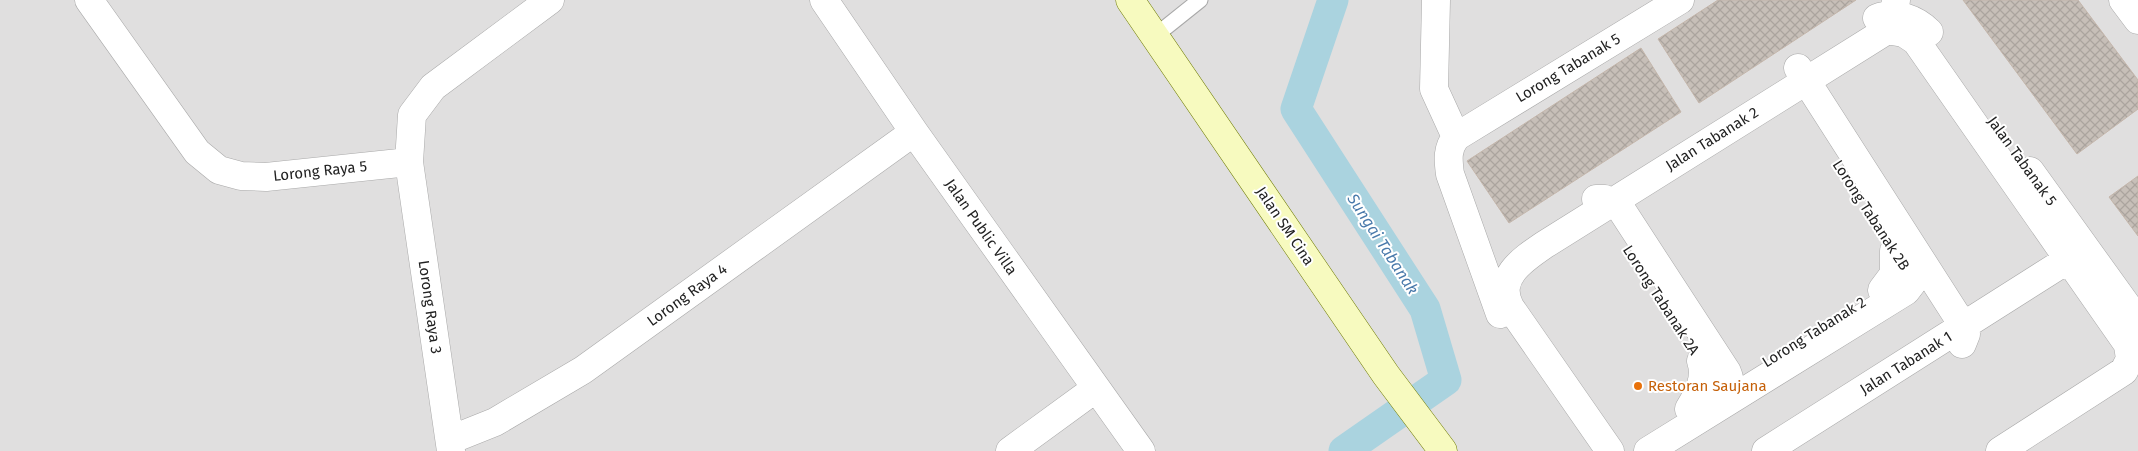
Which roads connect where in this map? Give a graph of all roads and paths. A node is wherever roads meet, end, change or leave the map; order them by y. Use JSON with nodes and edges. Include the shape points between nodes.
{"nodes":[{"id":1,"x":89,"y":0,"type":"edge"},
{"id":2,"x":550,"y":0,"type":"edge"},
{"id":3,"x":824,"y":0,"type":"edge"},
{"id":4,"x":1130,"y":0,"type":"edge"},
{"id":5,"x":1200,"y":0,"type":"edge"},
{"id":6,"x":1436,"y":0,"type":"edge"},
{"id":7,"x":1680,"y":0,"type":"edge"},
{"id":8,"x":2123,"y":0,"type":"edge"},
{"id":9,"x":1889,"y":14,"type":"edge"},
{"id":10,"x":2138,"y":20,"type":"edge"},
{"id":11,"x":1155,"y":36,"type":"junction"},
{"id":12,"x":1922,"y":37,"type":"junction"},
{"id":13,"x":1844,"y":57,"type":"junction"},
{"id":14,"x":1799,"y":95,"type":"junction"},
{"id":15,"x":914,"y":132,"type":"junction"},
{"id":16,"x":1456,"y":137,"type":"junction"},
{"id":17,"x":409,"y":162,"type":"junction"},
{"id":18,"x":1656,"y":174,"type":"junction"},
{"id":19,"x":1602,"y":202,"type":"junction"},
{"id":20,"x":1628,"y":236,"type":"junction"},
{"id":21,"x":1540,"y":240,"type":"junction"},
{"id":22,"x":1894,"y":251,"type":"junction"},
{"id":23,"x":2076,"y":259,"type":"junction"},
{"id":24,"x":2049,"y":281,"type":"junction"},
{"id":25,"x":1925,"y":283,"type":"junction"},
{"id":26,"x":1489,"y":284,"type":"junction"},
{"id":27,"x":1886,"y":295,"type":"junction"},
{"id":28,"x":1964,"y":335,"type":"junction"},
{"id":29,"x":2135,"y":342,"type":"edge"},
{"id":30,"x":1924,"y":351,"type":"junction"},
{"id":31,"x":1727,"y":379,"type":"junction"},
{"id":32,"x":1095,"y":389,"type":"junction"},
{"id":33,"x":451,"y":446,"type":"edge"},
{"id":34,"x":1601,"y":446,"type":"edge"},
{"id":35,"x":1440,"y":447,"type":"edge"},
{"id":36,"x":1648,"y":447,"type":"edge"},
{"id":37,"x":1010,"y":451,"type":"edge"},
{"id":38,"x":1140,"y":451,"type":"edge"},
{"id":39,"x":1620,"y":451,"type":"edge"},
{"id":40,"x":1766,"y":451,"type":"edge"},
{"id":41,"x":1792,"y":451,"type":"edge"},
{"id":42,"x":2000,"y":451,"type":"edge"}],
"edges":[{"from":1,"to":17,"type":"street","name":"Lorong Raya 5","via":[[197,152],[219,170],[241,176],[266,177]]},
{"from":2,"to":17,"type":"street","via":[[433,87],[412,115]]},
{"from":3,"to":15,"type":"street","name":"Jalan Public Villa"},
{"from":4,"to":11,"type":"street","name":"Jalan SM Cina"},
{"from":5,"to":11,"type":"lane"},
{"from":6,"to":16,"type":"street","via":[[1434,89]]},
{"from":7,"to":16,"type":"street","name":"Lorong Tabanak 5"},
{"from":8,"to":10,"type":"street"},
{"from":9,"to":12,"type":"street","name":"Jalan Tabanak 5"},
{"from":9,"to":12,"type":"street","via":[[1890,31]]},
{"from":9,"to":13,"type":"street","name":"Jalan Tabanak 2"},
{"from":9,"to":14,"type":"street","name":"Jalan Tabanak 2"},
{"from":11,"to":35,"type":"street","name":"Jalan SM Cina","via":[[1386,375]]},
{"from":12,"to":23,"type":"street","name":"Jalan Tabanak 5"},
{"from":13,"to":14,"type":"street","name":"Jalan Tabanak 2"},
{"from":13,"to":14,"type":"street","via":[[1824,85],[1822,105]]},
{"from":14,"to":18,"type":"street","name":"Jalan Tabanak 2"},
{"from":14,"to":19,"type":"street","name":"Jalan Tabanak 2"},
{"from":14,"to":22,"type":"street","name":"Lorong Tabanak 2B"},
{"from":14,"to":25,"type":"street","name":"Lorong Tabanak 2B"},
{"from":15,"to":32,"type":"street","name":"Jalan Public Villa"},
{"from":15,"to":33,"type":"street","name":"Lorong Raya 4","via":[[583,370]]},
{"from":16,"to":26,"type":"street","via":[[1450,146],[1450,174]]},
{"from":17,"to":33,"type":"street","name":"Lorong Raya 3"},
{"from":18,"to":19,"type":"street","name":"Jalan Tabanak 2"},
{"from":18,"to":20,"type":"street","via":[[1632,206]]},
{"from":19,"to":20,"type":"street","name":"Lorong Tabanak 2A","via":[[1619,206]]},
{"from":19,"to":21,"type":"street","name":"Jalan Tabanak 2"},
{"from":20,"to":31,"type":"street","name":"Lorong Tabanak 2A"},
{"from":21,"to":26,"type":"street","via":[[1505,256]]},
{"from":21,"to":34,"type":"street","via":[[1510,277],[1504,288],[1505,296]]},
{"from":22,"to":25,"type":"street","name":"Lorong Tabanak 2B"},
{"from":22,"to":27,"type":"street","via":[[1894,274]]},
{"from":23,"to":24,"type":"street","via":[[2057,260]]},
{"from":23,"to":24,"type":"street","via":[[2075,281]]},
{"from":23,"to":29,"type":"street","name":"Jalan Tabanak 5"},
{"from":24,"to":28,"type":"street","name":"Jalan Tabanak 1"},
{"from":25,"to":27,"type":"street","name":"Lorong Tabanak 2","via":[[1902,276]]},
{"from":25,"to":27,"type":"street","via":[[1920,300]]},
{"from":25,"to":28,"type":"street"},
{"from":25,"to":28,"type":"street","via":[[1964,314]]},
{"from":25,"to":30,"type":"street","via":[[1936,319],[1936,330]]},
{"from":26,"to":34,"type":"street","via":[[1500,314]]},
{"from":27,"to":31,"type":"street","name":"Lorong Tabanak 2"},
{"from":28,"to":30,"type":"street","name":"Jalan Tabanak 1"},
{"from":28,"to":41,"type":"street","name":"Jalan Tabanak 1"},
{"from":29,"to":42,"type":"street","via":[[2124,371]]},
{"from":30,"to":40,"type":"street","name":"Jalan Tabanak 1"},
{"from":31,"to":36,"type":"street","name":"Lorong Tabanak 2"},
{"from":31,"to":36,"type":"street","via":[[1703,367],[1702,381],[1689,409]]},
{"from":32,"to":37,"type":"street"},
{"from":32,"to":38,"type":"street","name":"Jalan Public Villa"},
{"from":34,"to":36,"type":"street","via":[[1608,442]]},
{"from":36,"to":39,"type":"street"}]}
